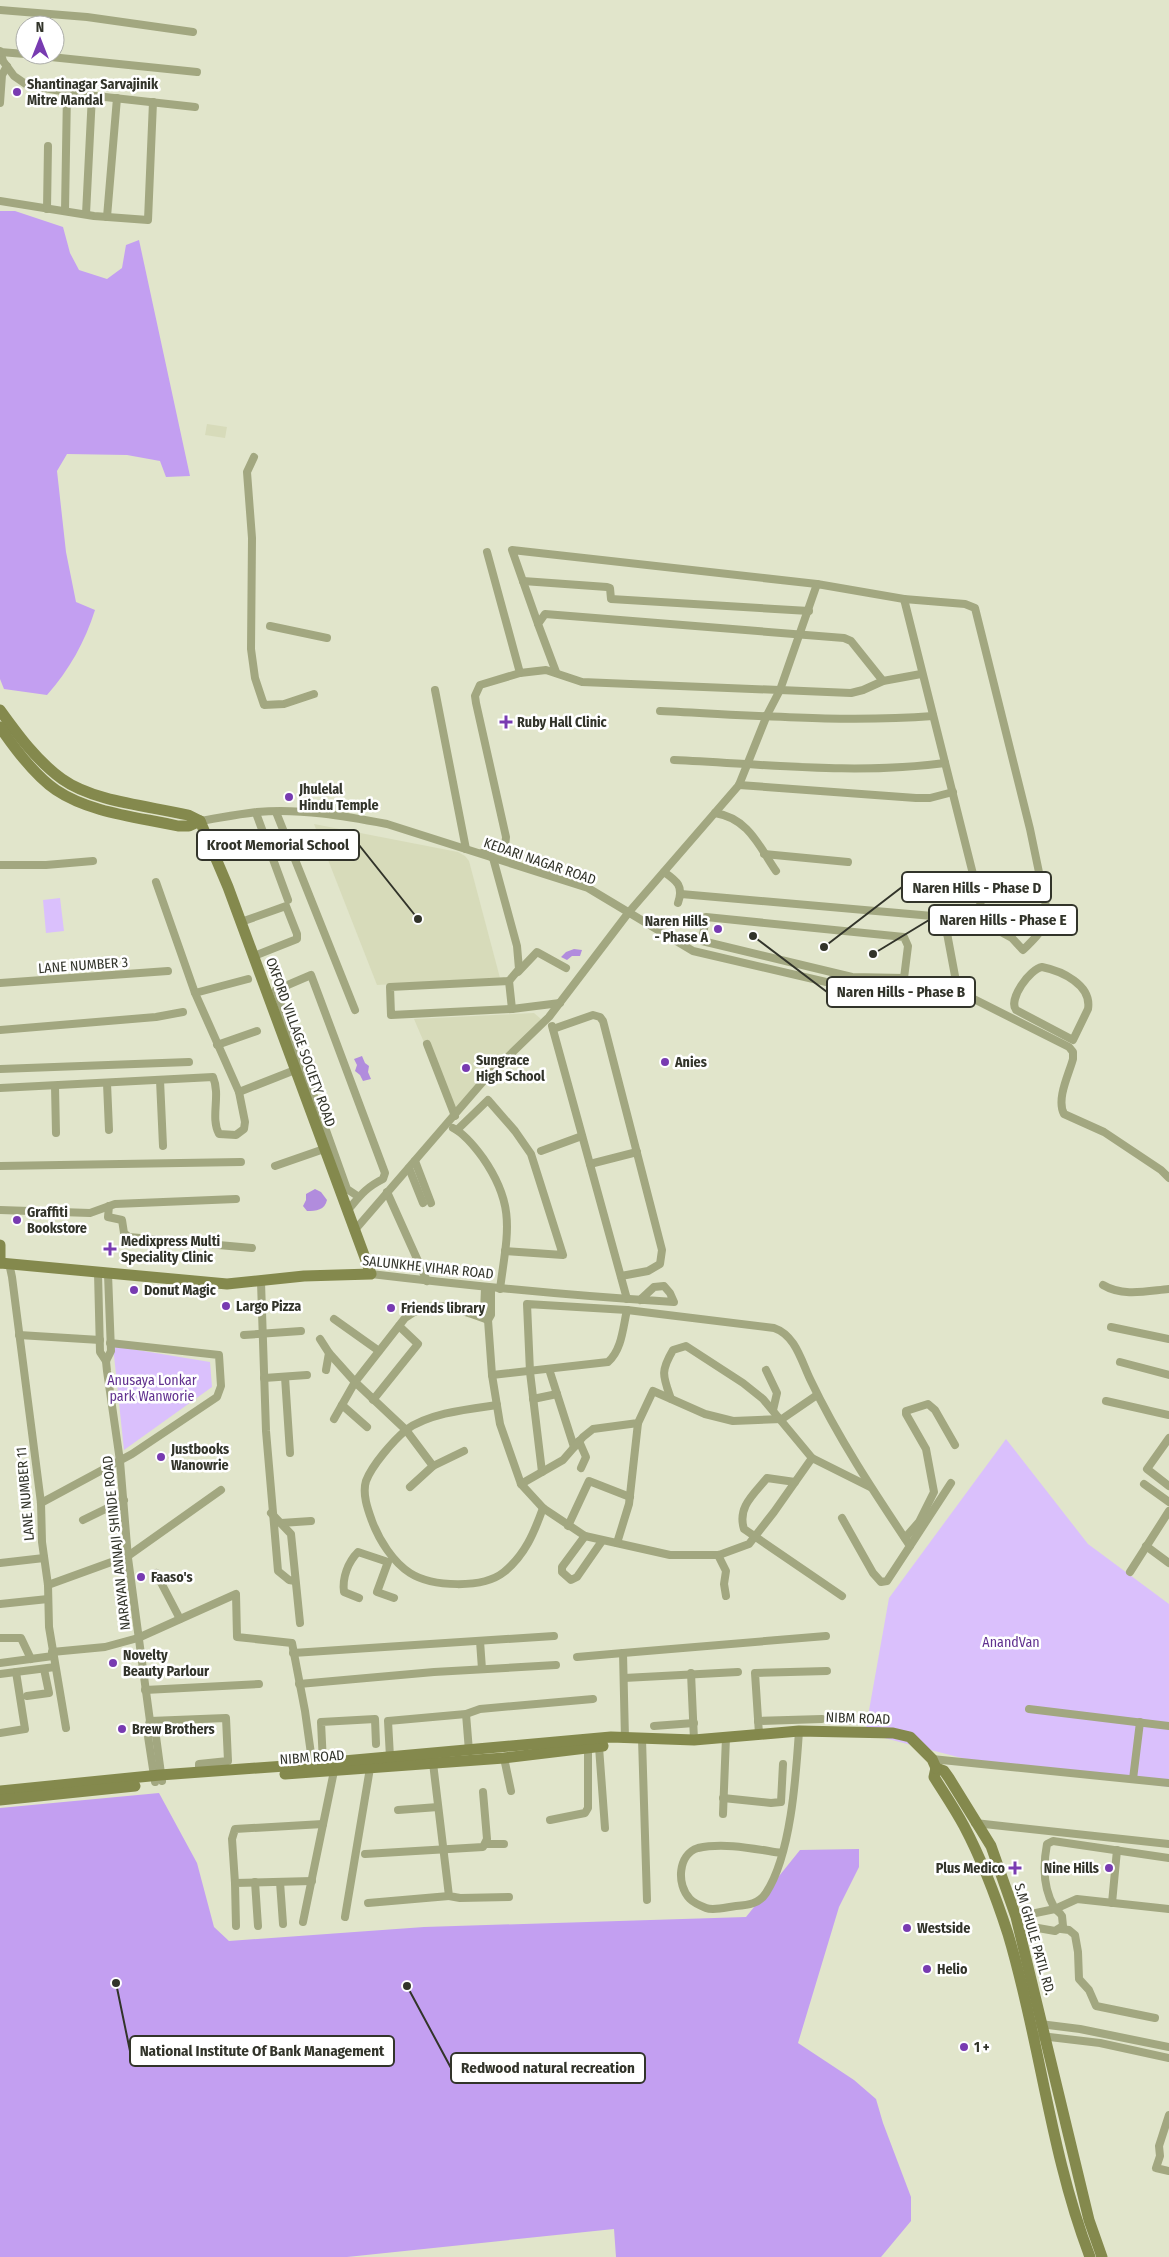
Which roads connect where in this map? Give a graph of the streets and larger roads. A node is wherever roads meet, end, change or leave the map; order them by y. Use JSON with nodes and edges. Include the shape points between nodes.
{"nodes":[{"id":1,"x":0,"y":10,"type":"edge"},
{"id":2,"x":192,"y":32,"type":"dead end"},
{"id":3,"x":0,"y":52,"type":"edge"},
{"id":4,"x":15,"y":53,"type":"edge"},
{"id":5,"x":65,"y":59,"type":"edge"},
{"id":6,"x":7,"y":66,"type":"junction"},
{"id":7,"x":197,"y":72,"type":"dead end"},
{"id":8,"x":67,"y":92,"type":"junction"},
{"id":9,"x":92,"y":95,"type":"junction"},
{"id":10,"x":117,"y":98,"type":"junction"},
{"id":11,"x":153,"y":102,"type":"junction"},
{"id":12,"x":0,"y":103,"type":"edge"},
{"id":13,"x":195,"y":106,"type":"dead end"},
{"id":14,"x":48,"y":146,"type":"dead end"},
{"id":15,"x":0,"y":201,"type":"edge"},
{"id":16,"x":47,"y":208,"type":"junction"},
{"id":17,"x":64,"y":211,"type":"junction"},
{"id":18,"x":86,"y":214,"type":"junction"},
{"id":19,"x":107,"y":217,"type":"junction"},
{"id":20,"x":254,"y":457,"type":"dead end"},
{"id":21,"x":486,"y":552,"type":"dead end"},
{"id":22,"x":523,"y":581,"type":"junction"},
{"id":23,"x":818,"y":584,"type":"junction"},
{"id":24,"x":904,"y":599,"type":"junction"},
{"id":25,"x":809,"y":611,"type":"junction"},
{"id":26,"x":538,"y":624,"type":"junction"},
{"id":27,"x":270,"y":626,"type":"dead end"},
{"id":28,"x":800,"y":636,"type":"junction"},
{"id":29,"x":327,"y":638,"type":"dead end"},
{"id":30,"x":556,"y":672,"type":"junction"},
{"id":31,"x":520,"y":673,"type":"junction"},
{"id":32,"x":921,"y":674,"type":"junction"},
{"id":33,"x":883,"y":681,"type":"junction"},
{"id":34,"x":434,"y":690,"type":"dead end"},
{"id":35,"x":780,"y":690,"type":"junction"},
{"id":36,"x":314,"y":694,"type":"dead end"},
{"id":37,"x":0,"y":710,"type":"edge"},
{"id":38,"x":660,"y":711,"type":"dead end"},
{"id":39,"x":767,"y":716,"type":"junction"},
{"id":40,"x":933,"y":716,"type":"junction"},
{"id":41,"x":2,"y":732,"type":"edge"},
{"id":42,"x":674,"y":760,"type":"dead end"},
{"id":43,"x":945,"y":763,"type":"junction"},
{"id":44,"x":748,"y":764,"type":"junction"},
{"id":45,"x":739,"y":785,"type":"junction"},
{"id":46,"x":953,"y":792,"type":"junction"},
{"id":47,"x":276,"y":812,"type":"junction"},
{"id":48,"x":256,"y":813,"type":"junction"},
{"id":49,"x":715,"y":813,"type":"junction"},
{"id":50,"x":200,"y":821,"type":"junction"},
{"id":51,"x":466,"y":849,"type":"junction"},
{"id":52,"x":480,"y":853,"type":"junction"},
{"id":53,"x":764,"y":854,"type":"junction"},
{"id":54,"x":493,"y":858,"type":"junction"},
{"id":55,"x":93,"y":861,"type":"dead end"},
{"id":56,"x":848,"y":862,"type":"dead end"},
{"id":57,"x":0,"y":865,"type":"edge"},
{"id":58,"x":776,"y":871,"type":"dead end"},
{"id":59,"x":664,"y":872,"type":"junction"},
{"id":60,"x":156,"y":882,"type":"dead end"},
{"id":61,"x":681,"y":894,"type":"junction"},
{"id":62,"x":288,"y":900,"type":"dead end"},
{"id":63,"x":678,"y":903,"type":"dead end"},
{"id":64,"x":629,"y":912,"type":"junction"},
{"id":65,"x":979,"y":920,"type":"junction"},
{"id":66,"x":241,"y":922,"type":"junction"},
{"id":67,"x":947,"y":934,"type":"junction"},
{"id":68,"x":254,"y":956,"type":"junction"},
{"id":69,"x":767,"y":956,"type":"junction"},
{"id":70,"x":566,"y":968,"type":"dead end"},
{"id":71,"x":764,"y":968,"type":"junction"},
{"id":72,"x":168,"y":971,"type":"dead end"},
{"id":73,"x":517,"y":973,"type":"junction"},
{"id":74,"x":248,"y":979,"type":"dead end"},
{"id":75,"x":510,"y":981,"type":"junction"},
{"id":76,"x":0,"y":983,"type":"edge"},
{"id":77,"x":272,"y":992,"type":"junction"},
{"id":78,"x":958,"y":992,"type":"junction"},
{"id":79,"x":195,"y":993,"type":"junction"},
{"id":80,"x":560,"y":1003,"type":"junction"},
{"id":81,"x":512,"y":1009,"type":"junction"},
{"id":82,"x":355,"y":1010,"type":"dead end"},
{"id":83,"x":182,"y":1012,"type":"dead end"},
{"id":84,"x":549,"y":1017,"type":"junction"},
{"id":85,"x":553,"y":1029,"type":"junction"},
{"id":86,"x":0,"y":1030,"type":"edge"},
{"id":87,"x":257,"y":1030,"type":"dead end"},
{"id":88,"x":1052,"y":1033,"type":"junction"},
{"id":89,"x":427,"y":1044,"type":"dead end"},
{"id":90,"x":217,"y":1045,"type":"junction"},
{"id":91,"x":189,"y":1062,"type":"dead end"},
{"id":92,"x":0,"y":1069,"type":"edge"},
{"id":93,"x":295,"y":1070,"type":"junction"},
{"id":94,"x":160,"y":1080,"type":"junction"},
{"id":95,"x":107,"y":1083,"type":"junction"},
{"id":96,"x":54,"y":1086,"type":"junction"},
{"id":97,"x":0,"y":1088,"type":"edge"},
{"id":98,"x":239,"y":1092,"type":"junction"},
{"id":99,"x":455,"y":1116,"type":"junction"},
{"id":100,"x":447,"y":1125,"type":"junction"},
{"id":101,"x":109,"y":1130,"type":"dead end"},
{"id":102,"x":457,"y":1130,"type":"junction"},
{"id":103,"x":56,"y":1132,"type":"dead end"},
{"id":104,"x":582,"y":1136,"type":"junction"},
{"id":105,"x":163,"y":1146,"type":"dead end"},
{"id":106,"x":324,"y":1149,"type":"junction"},
{"id":107,"x":541,"y":1151,"type":"dead end"},
{"id":108,"x":637,"y":1152,"type":"junction"},
{"id":109,"x":415,"y":1161,"type":"junction"},
{"id":110,"x":240,"y":1162,"type":"dead end"},
{"id":111,"x":590,"y":1164,"type":"junction"},
{"id":112,"x":0,"y":1166,"type":"edge"},
{"id":113,"x":275,"y":1166,"type":"dead end"},
{"id":114,"x":409,"y":1168,"type":"junction"},
{"id":115,"x":1169,"y":1178,"type":"edge"},
{"id":116,"x":387,"y":1192,"type":"junction"},
{"id":117,"x":236,"y":1199,"type":"dead end"},
{"id":118,"x":358,"y":1199,"type":"junction"},
{"id":119,"x":109,"y":1206,"type":"junction"},
{"id":120,"x":0,"y":1210,"type":"edge"},
{"id":121,"x":347,"y":1210,"type":"junction"},
{"id":122,"x":354,"y":1231,"type":"junction"},
{"id":123,"x":0,"y":1245,"type":"edge"},
{"id":124,"x":252,"y":1248,"type":"dead end"},
{"id":125,"x":505,"y":1251,"type":"junction"},
{"id":126,"x":3,"y":1263,"type":"edge"},
{"id":127,"x":103,"y":1273,"type":"junction"},
{"id":128,"x":371,"y":1274,"type":"junction"},
{"id":129,"x":621,"y":1276,"type":"junction"},
{"id":130,"x":427,"y":1281,"type":"junction"},
{"id":131,"x":261,"y":1282,"type":"junction"},
{"id":132,"x":1103,"y":1285,"type":"dead end"},
{"id":133,"x":488,"y":1288,"type":"junction"},
{"id":134,"x":500,"y":1289,"type":"junction"},
{"id":135,"x":1169,"y":1289,"type":"edge"},
{"id":136,"x":627,"y":1300,"type":"junction"},
{"id":137,"x":640,"y":1300,"type":"junction"},
{"id":138,"x":627,"y":1310,"type":"junction"},
{"id":139,"x":334,"y":1319,"type":"dead end"},
{"id":140,"x":488,"y":1320,"type":"junction"},
{"id":141,"x":399,"y":1326,"type":"junction"},
{"id":142,"x":1111,"y":1327,"type":"dead end"},
{"id":143,"x":301,"y":1331,"type":"dead end"},
{"id":144,"x":264,"y":1333,"type":"junction"},
{"id":145,"x":19,"y":1335,"type":"junction"},
{"id":146,"x":244,"y":1335,"type":"dead end"},
{"id":147,"x":1169,"y":1339,"type":"edge"},
{"id":148,"x":100,"y":1340,"type":"junction"},
{"id":149,"x":320,"y":1340,"type":"dead end"},
{"id":150,"x":110,"y":1343,"type":"junction"},
{"id":151,"x":379,"y":1351,"type":"junction"},
{"id":152,"x":329,"y":1353,"type":"junction"},
{"id":153,"x":106,"y":1361,"type":"junction"},
{"id":154,"x":1120,"y":1362,"type":"dead end"},
{"id":155,"x":549,"y":1369,"type":"junction"},
{"id":156,"x":326,"y":1370,"type":"dead end"},
{"id":157,"x":766,"y":1370,"type":"dead end"},
{"id":158,"x":530,"y":1372,"type":"junction"},
{"id":159,"x":1169,"y":1374,"type":"edge"},
{"id":160,"x":307,"y":1375,"type":"dead end"},
{"id":161,"x":492,"y":1375,"type":"junction"},
{"id":162,"x":285,"y":1377,"type":"junction"},
{"id":163,"x":264,"y":1378,"type":"junction"},
{"id":164,"x":354,"y":1382,"type":"junction"},
{"id":165,"x":557,"y":1394,"type":"junction"},
{"id":166,"x":817,"y":1395,"type":"junction"},
{"id":167,"x":671,"y":1398,"type":"junction"},
{"id":168,"x":533,"y":1399,"type":"junction"},
{"id":169,"x":373,"y":1400,"type":"junction"},
{"id":170,"x":1106,"y":1401,"type":"dead end"},
{"id":171,"x":342,"y":1405,"type":"junction"},
{"id":172,"x":497,"y":1405,"type":"junction"},
{"id":173,"x":773,"y":1410,"type":"junction"},
{"id":174,"x":1169,"y":1415,"type":"edge"},
{"id":175,"x":334,"y":1419,"type":"dead end"},
{"id":176,"x":782,"y":1419,"type":"junction"},
{"id":177,"x":638,"y":1423,"type":"junction"},
{"id":178,"x":367,"y":1427,"type":"dead end"},
{"id":179,"x":406,"y":1430,"type":"junction"},
{"id":180,"x":1169,"y":1438,"type":"edge"},
{"id":181,"x":577,"y":1444,"type":"junction"},
{"id":182,"x":955,"y":1446,"type":"dead end"},
{"id":183,"x":464,"y":1451,"type":"dead end"},
{"id":184,"x":290,"y":1454,"type":"dead end"},
{"id":185,"x":812,"y":1458,"type":"junction"},
{"id":186,"x":120,"y":1460,"type":"junction"},
{"id":187,"x":432,"y":1466,"type":"junction"},
{"id":188,"x":581,"y":1468,"type":"dead end"},
{"id":189,"x":542,"y":1472,"type":"junction"},
{"id":190,"x":795,"y":1482,"type":"junction"},
{"id":191,"x":951,"y":1483,"type":"dead end"},
{"id":192,"x":521,"y":1484,"type":"junction"},
{"id":193,"x":1144,"y":1484,"type":"dead end"},
{"id":194,"x":1169,"y":1486,"type":"edge"},
{"id":195,"x":410,"y":1487,"type":"dead end"},
{"id":196,"x":870,"y":1487,"type":"junction"},
{"id":197,"x":221,"y":1490,"type":"dead end"},
{"id":198,"x":630,"y":1498,"type":"junction"},
{"id":199,"x":124,"y":1500,"type":"junction"},
{"id":200,"x":1169,"y":1502,"type":"edge"},
{"id":201,"x":42,"y":1503,"type":"junction"},
{"id":202,"x":543,"y":1508,"type":"junction"},
{"id":203,"x":1169,"y":1511,"type":"edge"},
{"id":204,"x":271,"y":1512,"type":"junction"},
{"id":205,"x":842,"y":1518,"type":"dead end"},
{"id":206,"x":84,"y":1520,"type":"dead end"},
{"id":207,"x":311,"y":1521,"type":"dead end"},
{"id":208,"x":281,"y":1523,"type":"junction"},
{"id":209,"x":568,"y":1526,"type":"junction"},
{"id":210,"x":585,"y":1536,"type":"junction"},
{"id":211,"x":755,"y":1536,"type":"junction"},
{"id":212,"x":905,"y":1538,"type":"junction"},
{"id":213,"x":602,"y":1541,"type":"junction"},
{"id":214,"x":617,"y":1543,"type":"junction"},
{"id":215,"x":910,"y":1546,"type":"junction"},
{"id":216,"x":1146,"y":1546,"type":"junction"},
{"id":217,"x":390,"y":1552,"type":"junction"},
{"id":218,"x":718,"y":1555,"type":"junction"},
{"id":219,"x":128,"y":1556,"type":"junction"},
{"id":220,"x":44,"y":1558,"type":"junction"},
{"id":221,"x":385,"y":1561,"type":"junction"},
{"id":222,"x":0,"y":1563,"type":"edge"},
{"id":223,"x":1169,"y":1563,"type":"edge"},
{"id":224,"x":1130,"y":1572,"type":"dead end"},
{"id":225,"x":156,"y":1574,"type":"dead end"},
{"id":226,"x":295,"y":1581,"type":"junction"},
{"id":227,"x":48,"y":1585,"type":"junction"},
{"id":228,"x":726,"y":1596,"type":"dead end"},
{"id":229,"x":842,"y":1596,"type":"dead end"},
{"id":230,"x":358,"y":1598,"type":"dead end"},
{"id":231,"x":394,"y":1598,"type":"dead end"},
{"id":232,"x":48,"y":1599,"type":"junction"},
{"id":233,"x":0,"y":1604,"type":"edge"},
{"id":234,"x":180,"y":1619,"type":"junction"},
{"id":235,"x":300,"y":1623,"type":"dead end"},
{"id":236,"x":554,"y":1636,"type":"dead end"},
{"id":237,"x":826,"y":1636,"type":"dead end"},
{"id":238,"x":0,"y":1638,"type":"edge"},
{"id":239,"x":138,"y":1638,"type":"junction"},
{"id":240,"x":480,"y":1641,"type":"junction"},
{"id":241,"x":293,"y":1653,"type":"junction"},
{"id":242,"x":52,"y":1654,"type":"junction"},
{"id":243,"x":623,"y":1654,"type":"junction"},
{"id":244,"x":577,"y":1657,"type":"dead end"},
{"id":245,"x":31,"y":1659,"type":"junction"},
{"id":246,"x":0,"y":1663,"type":"edge"},
{"id":247,"x":556,"y":1666,"type":"dead end"},
{"id":248,"x":55,"y":1668,"type":"junction"},
{"id":249,"x":44,"y":1669,"type":"junction"},
{"id":250,"x":482,"y":1669,"type":"junction"},
{"id":251,"x":827,"y":1671,"type":"dead end"},
{"id":252,"x":16,"y":1672,"type":"junction"},
{"id":253,"x":738,"y":1672,"type":"dead end"},
{"id":254,"x":691,"y":1673,"type":"junction"},
{"id":255,"x":0,"y":1674,"type":"edge"},
{"id":256,"x":624,"y":1678,"type":"junction"},
{"id":257,"x":259,"y":1684,"type":"dead end"},
{"id":258,"x":299,"y":1684,"type":"junction"},
{"id":259,"x":146,"y":1690,"type":"junction"},
{"id":260,"x":27,"y":1696,"type":"dead end"},
{"id":261,"x":593,"y":1699,"type":"dead end"},
{"id":262,"x":1029,"y":1709,"type":"dead end"},
{"id":263,"x":466,"y":1714,"type":"junction"},
{"id":264,"x":822,"y":1719,"type":"dead end"},
{"id":265,"x":758,"y":1721,"type":"junction"},
{"id":266,"x":150,"y":1722,"type":"junction"},
{"id":267,"x":1140,"y":1722,"type":"junction"},
{"id":268,"x":694,"y":1723,"type":"junction"},
{"id":269,"x":654,"y":1726,"type":"dead end"},
{"id":270,"x":1169,"y":1726,"type":"edge"},
{"id":271,"x":66,"y":1728,"type":"dead end"},
{"id":272,"x":799,"y":1731,"type":"junction"},
{"id":273,"x":0,"y":1733,"type":"edge"},
{"id":274,"x":759,"y":1734,"type":"junction"},
{"id":275,"x":726,"y":1737,"type":"junction"},
{"id":276,"x":625,"y":1739,"type":"junction"},
{"id":277,"x":642,"y":1739,"type":"junction"},
{"id":278,"x":694,"y":1740,"type":"junction"},
{"id":279,"x":376,"y":1744,"type":"dead end"},
{"id":280,"x":594,"y":1748,"type":"junction"},
{"id":281,"x":469,"y":1751,"type":"junction"},
{"id":282,"x":390,"y":1757,"type":"junction"},
{"id":283,"x":504,"y":1758,"type":"junction"},
{"id":284,"x":433,"y":1763,"type":"junction"},
{"id":285,"x":783,"y":1764,"type":"dead end"},
{"id":286,"x":934,"y":1764,"type":"junction"},
{"id":287,"x":316,"y":1767,"type":"junction"},
{"id":288,"x":370,"y":1768,"type":"junction"},
{"id":289,"x":334,"y":1771,"type":"junction"},
{"id":290,"x":199,"y":1772,"type":"junction"},
{"id":291,"x":158,"y":1778,"type":"junction"},
{"id":292,"x":1133,"y":1779,"type":"junction"},
{"id":293,"x":1169,"y":1783,"type":"edge"},
{"id":294,"x":0,"y":1791,"type":"edge"},
{"id":295,"x":511,"y":1791,"type":"dead end"},
{"id":296,"x":483,"y":1792,"type":"dead end"},
{"id":297,"x":723,"y":1798,"type":"junction"},
{"id":298,"x":0,"y":1800,"type":"edge"},
{"id":299,"x":438,"y":1807,"type":"junction"},
{"id":300,"x":398,"y":1810,"type":"dead end"},
{"id":301,"x":723,"y":1814,"type":"dead end"},
{"id":302,"x":550,"y":1820,"type":"dead end"},
{"id":303,"x":975,"y":1823,"type":"junction"},
{"id":304,"x":323,"y":1824,"type":"junction"},
{"id":305,"x":605,"y":1828,"type":"dead end"},
{"id":306,"x":486,"y":1844,"type":"junction"},
{"id":307,"x":504,"y":1844,"type":"dead end"},
{"id":308,"x":1169,"y":1844,"type":"edge"},
{"id":309,"x":442,"y":1850,"type":"junction"},
{"id":310,"x":1117,"y":1850,"type":"junction"},
{"id":311,"x":781,"y":1852,"type":"junction"},
{"id":312,"x":365,"y":1854,"type":"dead end"},
{"id":313,"x":1169,"y":1858,"type":"edge"},
{"id":314,"x":312,"y":1880,"type":"junction"},
{"id":315,"x":255,"y":1882,"type":"junction"},
{"id":316,"x":280,"y":1882,"type":"junction"},
{"id":317,"x":235,"y":1883,"type":"junction"},
{"id":318,"x":449,"y":1896,"type":"junction"},
{"id":319,"x":509,"y":1897,"type":"dead end"},
{"id":320,"x":647,"y":1900,"type":"dead end"},
{"id":321,"x":368,"y":1903,"type":"dead end"},
{"id":322,"x":1112,"y":1903,"type":"junction"},
{"id":323,"x":1055,"y":1909,"type":"junction"},
{"id":324,"x":1169,"y":1909,"type":"edge"},
{"id":325,"x":345,"y":1917,"type":"dead end"},
{"id":326,"x":1016,"y":1917,"type":"junction"},
{"id":327,"x":303,"y":1922,"type":"dead end"},
{"id":328,"x":283,"y":1924,"type":"dead end"},
{"id":329,"x":236,"y":1926,"type":"dead end"},
{"id":330,"x":258,"y":1926,"type":"dead end"},
{"id":331,"x":1061,"y":1929,"type":"junction"},
{"id":332,"x":1020,"y":1932,"type":"junction"},
{"id":333,"x":1155,"y":2018,"type":"dead end"},
{"id":334,"x":1036,"y":2024,"type":"junction"},
{"id":335,"x":1034,"y":2036,"type":"junction"},
{"id":336,"x":1046,"y":2037,"type":"junction"},
{"id":337,"x":1169,"y":2047,"type":"edge"},
{"id":338,"x":1169,"y":2058,"type":"edge"},
{"id":339,"x":1169,"y":2115,"type":"edge"},
{"id":340,"x":1169,"y":2171,"type":"edge"},
{"id":341,"x":1090,"y":2257,"type":"edge"},
{"id":342,"x":1102,"y":2257,"type":"edge"}],
"edges":[{"from":1,"to":2,"type":"street","via":[[88,17]]},
{"from":3,"to":4,"type":"street"},
{"from":3,"to":6,"type":"street"},
{"from":5,"to":7,"type":"street"},
{"from":6,"to":8,"type":"street","via":[[27,85]]},
{"from":6,"to":12,"type":"street","via":[[2,75]]},
{"from":8,"to":9,"type":"street"},
{"from":8,"to":17,"type":"street"},
{"from":9,"to":10,"type":"street"},
{"from":9,"to":18,"type":"street"},
{"from":10,"to":11,"type":"street"},
{"from":10,"to":19,"type":"street"},
{"from":11,"to":13,"type":"street"},
{"from":11,"to":19,"type":"street","via":[[148,220]]},
{"from":14,"to":16,"type":"street"},
{"from":15,"to":16,"type":"street"},
{"from":16,"to":17,"type":"street"},
{"from":17,"to":18,"type":"street"},
{"from":18,"to":19,"type":"street"},
{"from":20,"to":36,"type":"street","via":[[247,472],[252,538],[251,649],[255,678],[264,705],[284,704]]},
{"from":21,"to":31,"type":"street"},
{"from":22,"to":23,"type":"street","via":[[512,550]]},
{"from":22,"to":25,"type":"street","via":[[607,587],[610,588],[611,599]]},
{"from":22,"to":26,"type":"street"},
{"from":23,"to":24,"type":"street"},
{"from":23,"to":25,"type":"street"},
{"from":24,"to":32,"type":"street"},
{"from":24,"to":65,"type":"street","via":[[965,604],[975,608],[1030,829],[1046,906],[1041,932],[1022,950],[1005,934]]},
{"from":25,"to":28,"type":"street"},
{"from":26,"to":28,"type":"street","via":[[544,614]]},
{"from":26,"to":30,"type":"street"},
{"from":27,"to":29,"type":"street"},
{"from":28,"to":33,"type":"street","via":[[848,639]]},
{"from":28,"to":35,"type":"street"},
{"from":30,"to":31,"type":"street"},
{"from":30,"to":35,"type":"street","via":[[582,682]]},
{"from":31,"to":52,"type":"street","via":[[494,679],[476,690],[476,704],[506,837],[502,848]]},
{"from":32,"to":33,"type":"street"},
{"from":32,"to":40,"type":"street"},
{"from":33,"to":35,"type":"street","via":[[851,693]]},
{"from":34,"to":51,"type":"street"},
{"from":35,"to":39,"type":"street"},
{"from":37,"to":50,"type":"street","via":[[15,731],[63,780],[92,793],[188,815]]},
{"from":38,"to":39,"type":"street"},
{"from":39,"to":40,"type":"street","via":[[881,720]]},
{"from":39,"to":44,"type":"street"},
{"from":40,"to":43,"type":"street"},
{"from":41,"to":50,"type":"street","via":[[38,775],[56,790],[80,802],[178,826]]},
{"from":42,"to":44,"type":"street"},
{"from":43,"to":44,"type":"street","via":[[854,768]]},
{"from":43,"to":46,"type":"street"},
{"from":44,"to":45,"type":"street"},
{"from":45,"to":46,"type":"street","via":[[916,798]]},
{"from":45,"to":49,"type":"street"},
{"from":46,"to":65,"type":"street","via":[[981,906]]},
{"from":47,"to":48,"type":"street","name":"KEDARI NAGAR ROAD"},
{"from":47,"to":51,"type":"street","name":"KEDARI NAGAR ROAD","via":[[294,811],[372,821]]},
{"from":47,"to":82,"type":"street"},
{"from":48,"to":50,"type":"street","name":"KEDARI NAGAR ROAD"},
{"from":48,"to":62,"type":"street"},
{"from":49,"to":53,"type":"street","via":[[739,821]]},
{"from":49,"to":59,"type":"street"},
{"from":50,"to":66,"type":"street","name":"OXFORD VILLAGE SOCIETY ROAD"},
{"from":51,"to":52,"type":"street","name":"KEDARI NAGAR ROAD"},
{"from":52,"to":54,"type":"street","name":"KEDARI NAGAR ROAD"},
{"from":53,"to":56,"type":"street"},
{"from":53,"to":58,"type":"street"},
{"from":54,"to":64,"type":"street","name":"KEDARI NAGAR ROAD","via":[[588,888]]},
{"from":54,"to":73,"type":"street","via":[[517,946]]},
{"from":55,"to":57,"type":"street"},
{"from":59,"to":61,"type":"street","via":[[679,884]]},
{"from":59,"to":64,"type":"street"},
{"from":60,"to":79,"type":"street"},
{"from":61,"to":63,"type":"street"},
{"from":61,"to":67,"type":"street","via":[[944,917]]},
{"from":64,"to":71,"type":"street","name":"KEDARI NAGAR ROAD","via":[[693,950]]},
{"from":64,"to":80,"type":"street"},
{"from":65,"to":67,"type":"street"},
{"from":66,"to":68,"type":"street","name":"OXFORD VILLAGE SOCIETY ROAD"},
{"from":66,"to":68,"type":"street","via":[[286,906],[297,934],[296,939]]},
{"from":67,"to":78,"type":"street"},
{"from":68,"to":77,"type":"street","name":"OXFORD VILLAGE SOCIETY ROAD"},
{"from":69,"to":69,"type":"street","via":[[702,941],[706,916],[904,937],[908,946],[904,978],[852,977]]},
{"from":69,"to":71,"type":"street"},
{"from":70,"to":73,"type":"street","via":[[537,952]]},
{"from":71,"to":78,"type":"street","name":"KEDARI NAGAR ROAD","via":[[852,988],[941,986]]},
{"from":72,"to":76,"type":"street","name":"LANE NUMBER 3"},
{"from":73,"to":75,"type":"street"},
{"from":74,"to":79,"type":"street"},
{"from":75,"to":81,"type":"street"},
{"from":75,"to":81,"type":"street","via":[[390,987],[391,1015]]},
{"from":77,"to":93,"type":"street","name":"OXFORD VILLAGE SOCIETY ROAD"},
{"from":77,"to":118,"type":"street","via":[[347,1189]]},
{"from":77,"to":118,"type":"street","via":[[311,975],[385,1173],[383,1179],[368,1186]]},
{"from":78,"to":88,"type":"street","name":"KEDARI NAGAR ROAD"},
{"from":79,"to":90,"type":"street"},
{"from":80,"to":81,"type":"street"},
{"from":80,"to":84,"type":"street"},
{"from":83,"to":86,"type":"street"},
{"from":84,"to":85,"type":"street"},
{"from":84,"to":99,"type":"street","via":[[487,1077]]},
{"from":85,"to":104,"type":"street"},
{"from":85,"to":108,"type":"street","via":[[593,1015],[603,1021]]},
{"from":87,"to":90,"type":"street"},
{"from":88,"to":88,"type":"street","via":[[1073,1040],[1088,1009],[1087,998],[1071,977],[1050,968],[1036,968],[1021,987],[1014,1007]]},
{"from":88,"to":115,"type":"street","name":"KEDARI NAGAR ROAD","via":[[1073,1052],[1062,1098],[1064,1114],[1104,1132]]},
{"from":89,"to":99,"type":"street"},
{"from":90,"to":98,"type":"street"},
{"from":91,"to":92,"type":"street"},
{"from":93,"to":98,"type":"street"},
{"from":93,"to":106,"type":"street","name":"OXFORD VILLAGE SOCIETY ROAD"},
{"from":94,"to":95,"type":"street"},
{"from":94,"to":98,"type":"street","via":[[213,1078],[216,1085],[214,1126],[219,1134],[236,1135],[244,1129]]},
{"from":94,"to":105,"type":"street"},
{"from":95,"to":96,"type":"street"},
{"from":95,"to":101,"type":"street"},
{"from":96,"to":97,"type":"street"},
{"from":96,"to":103,"type":"street"},
{"from":99,"to":100,"type":"street"},
{"from":100,"to":102,"type":"street"},
{"from":100,"to":109,"type":"street"},
{"from":102,"to":125,"type":"street","via":[[479,1153],[500,1186],[507,1209]]},
{"from":102,"to":125,"type":"street","via":[[488,1100],[530,1154],[563,1255]]},
{"from":104,"to":107,"type":"street"},
{"from":104,"to":111,"type":"street"},
{"from":106,"to":113,"type":"street"},
{"from":106,"to":121,"type":"street","name":"OXFORD VILLAGE SOCIETY ROAD"},
{"from":108,"to":111,"type":"street"},
{"from":108,"to":129,"type":"street","via":[[662,1258],[660,1264],[648,1270]]},
{"from":109,"to":114,"type":"street"},
{"from":109,"to":114,"type":"street","via":[[427,1203]]},
{"from":110,"to":112,"type":"street"},
{"from":111,"to":129,"type":"street"},
{"from":114,"to":116,"type":"street"},
{"from":116,"to":122,"type":"street"},
{"from":116,"to":130,"type":"street"},
{"from":117,"to":119,"type":"street"},
{"from":118,"to":121,"type":"street"},
{"from":119,"to":120,"type":"street","via":[[90,1213]]},
{"from":119,"to":124,"type":"street","via":[[108,1217],[122,1220],[124,1233],[129,1237]]},
{"from":121,"to":122,"type":"street","name":"OXFORD VILLAGE SOCIETY ROAD"},
{"from":122,"to":128,"type":"street","name":"OXFORD VILLAGE SOCIETY ROAD"},
{"from":123,"to":126,"type":"street"},
{"from":125,"to":134,"type":"street"},
{"from":126,"to":127,"type":"street","name":"SALUNKHE VIHAR ROAD"},
{"from":126,"to":145,"type":"street","name":"LANE NUMBER 11"},
{"from":127,"to":131,"type":"street","name":"SALUNKHE VIHAR ROAD","via":[[213,1284]]},
{"from":127,"to":148,"type":"street","name":"NARAYAN ANNAJI SHINDE ROAD"},
{"from":127,"to":150,"type":"street","name":"NARAYAN ANNAJI SHINDE ROAD"},
{"from":128,"to":130,"type":"street","name":"SALUNKHE VIHAR ROAD"},
{"from":128,"to":131,"type":"street","name":"SALUNKHE VIHAR ROAD","via":[[304,1276]]},
{"from":129,"to":136,"type":"street"},
{"from":130,"to":133,"type":"street","name":"SALUNKHE VIHAR ROAD"},
{"from":131,"to":144,"type":"street"},
{"from":132,"to":135,"type":"street","via":[[1111,1290],[1128,1292]]},
{"from":133,"to":134,"type":"street","name":"SALUNKHE VIHAR ROAD"},
{"from":133,"to":140,"type":"street","via":[[484,1313]]},
{"from":134,"to":136,"type":"street","name":"SALUNKHE VIHAR ROAD"},
{"from":136,"to":137,"type":"street","name":"SALUNKHE VIHAR ROAD"},
{"from":137,"to":137,"type":"street","name":"SALUNKHE VIHAR ROAD","via":[[654,1287],[664,1286],[674,1302]]},
{"from":138,"to":155,"type":"street","via":[[618,1349],[608,1362]]},
{"from":138,"to":158,"type":"street","via":[[527,1304]]},
{"from":138,"to":166,"type":"street","via":[[784,1331],[791,1339]]},
{"from":139,"to":151,"type":"street"},
{"from":140,"to":141,"type":"street","via":[[436,1305],[415,1310]]},
{"from":140,"to":161,"type":"street"},
{"from":141,"to":151,"type":"street"},
{"from":141,"to":169,"type":"street","via":[[418,1344]]},
{"from":142,"to":147,"type":"street"},
{"from":143,"to":144,"type":"street"},
{"from":144,"to":146,"type":"street"},
{"from":144,"to":163,"type":"street"},
{"from":145,"to":148,"type":"street"},
{"from":145,"to":201,"type":"street","name":"LANE NUMBER 11"},
{"from":148,"to":153,"type":"street","name":"NARAYAN ANNAJI SHINDE ROAD","via":[[100,1352]]},
{"from":149,"to":152,"type":"street"},
{"from":150,"to":153,"type":"street","name":"NARAYAN ANNAJI SHINDE ROAD","via":[[111,1351]]},
{"from":150,"to":186,"type":"street","via":[[219,1355],[221,1386],[217,1397]]},
{"from":151,"to":164,"type":"street"},
{"from":152,"to":156,"type":"street"},
{"from":152,"to":164,"type":"street"},
{"from":153,"to":186,"type":"street","name":"NARAYAN ANNAJI SHINDE ROAD"},
{"from":154,"to":159,"type":"street"},
{"from":155,"to":158,"type":"street"},
{"from":155,"to":165,"type":"street"},
{"from":157,"to":173,"type":"street","via":[[777,1393]]},
{"from":158,"to":161,"type":"street"},
{"from":158,"to":168,"type":"street"},
{"from":160,"to":162,"type":"street"},
{"from":161,"to":172,"type":"street"},
{"from":162,"to":163,"type":"street"},
{"from":162,"to":184,"type":"street"},
{"from":163,"to":204,"type":"street"},
{"from":164,"to":169,"type":"street"},
{"from":164,"to":171,"type":"street"},
{"from":165,"to":168,"type":"street"},
{"from":165,"to":181,"type":"street"},
{"from":166,"to":176,"type":"street"},
{"from":166,"to":196,"type":"street"},
{"from":167,"to":173,"type":"street","via":[[663,1367],[672,1350],[686,1346],[743,1383]]},
{"from":167,"to":176,"type":"street","via":[[704,1414],[733,1421]]},
{"from":167,"to":177,"type":"street","via":[[653,1390]]},
{"from":168,"to":189,"type":"street"},
{"from":169,"to":179,"type":"street"},
{"from":170,"to":174,"type":"street"},
{"from":171,"to":175,"type":"street"},
{"from":171,"to":178,"type":"street"},
{"from":172,"to":179,"type":"street","via":[[462,1410],[426,1420]]},
{"from":172,"to":192,"type":"street","via":[[500,1424]]},
{"from":173,"to":176,"type":"street"},
{"from":176,"to":185,"type":"street"},
{"from":177,"to":181,"type":"street","via":[[593,1429]]},
{"from":177,"to":198,"type":"street"},
{"from":179,"to":187,"type":"street"},
{"from":179,"to":217,"type":"street","via":[[382,1455],[366,1482],[366,1506],[378,1536]]},
{"from":180,"to":194,"type":"street","via":[[1147,1469]]},
{"from":181,"to":188,"type":"street","via":[[586,1457]]},
{"from":181,"to":189,"type":"street","via":[[563,1460]]},
{"from":182,"to":212,"type":"street","via":[[935,1410],[928,1404],[906,1411],[926,1449],[934,1492],[920,1522]]},
{"from":183,"to":187,"type":"street"},
{"from":185,"to":190,"type":"street"},
{"from":185,"to":196,"type":"street"},
{"from":186,"to":199,"type":"street","name":"NARAYAN ANNAJI SHINDE ROAD"},
{"from":186,"to":201,"type":"street"},
{"from":187,"to":195,"type":"street"},
{"from":189,"to":192,"type":"street"},
{"from":190,"to":211,"type":"street"},
{"from":190,"to":211,"type":"street","via":[[767,1478],[742,1510],[744,1529]]},
{"from":191,"to":215,"type":"street"},
{"from":192,"to":202,"type":"street"},
{"from":193,"to":200,"type":"street"},
{"from":196,"to":212,"type":"street"},
{"from":197,"to":219,"type":"street"},
{"from":198,"to":209,"type":"street","via":[[589,1481]]},
{"from":198,"to":214,"type":"street"},
{"from":199,"to":206,"type":"street"},
{"from":199,"to":219,"type":"street","name":"NARAYAN ANNAJI SHINDE ROAD"},
{"from":201,"to":220,"type":"street","name":"LANE NUMBER 11"},
{"from":202,"to":209,"type":"street"},
{"from":202,"to":217,"type":"street","via":[[534,1534],[520,1556],[502,1574],[473,1584],[440,1584],[410,1574]]},
{"from":203,"to":216,"type":"street"},
{"from":204,"to":208,"type":"street"},
{"from":204,"to":226,"type":"street","via":[[278,1571]]},
{"from":205,"to":215,"type":"street","via":[[881,1582],[893,1574]]},
{"from":207,"to":208,"type":"street"},
{"from":208,"to":226,"type":"street","via":[[291,1534]]},
{"from":209,"to":210,"type":"street"},
{"from":210,"to":213,"type":"street"},
{"from":210,"to":213,"type":"street","via":[[562,1567],[562,1572],[572,1580]]},
{"from":211,"to":218,"type":"street","via":[[749,1544]]},
{"from":211,"to":229,"type":"street"},
{"from":212,"to":215,"type":"street"},
{"from":213,"to":214,"type":"street"},
{"from":214,"to":218,"type":"street","via":[[670,1555]]},
{"from":216,"to":223,"type":"street"},
{"from":216,"to":224,"type":"street"},
{"from":217,"to":221,"type":"street"},
{"from":218,"to":228,"type":"street","via":[[726,1571]]},
{"from":219,"to":227,"type":"street"},
{"from":219,"to":239,"type":"street","name":"NARAYAN ANNAJI SHINDE ROAD"},
{"from":220,"to":222,"type":"street"},
{"from":220,"to":227,"type":"street","name":"LANE NUMBER 11"},
{"from":221,"to":230,"type":"street","via":[[358,1552],[352,1558],[343,1582],[344,1592]]},
{"from":221,"to":231,"type":"street","via":[[388,1562],[377,1592]]},
{"from":225,"to":234,"type":"street"},
{"from":226,"to":235,"type":"street"},
{"from":227,"to":232,"type":"street","name":"LANE NUMBER 11"},
{"from":232,"to":233,"type":"street"},
{"from":232,"to":242,"type":"street","name":"LANE NUMBER 11"},
{"from":234,"to":239,"type":"street"},
{"from":234,"to":241,"type":"street","via":[[236,1594],[237,1637],[292,1643]]},
{"from":236,"to":240,"type":"street"},
{"from":237,"to":243,"type":"street"},
{"from":238,"to":245,"type":"street","via":[[21,1638]]},
{"from":239,"to":242,"type":"street","via":[[106,1647]]},
{"from":239,"to":259,"type":"street","name":"NARAYAN ANNAJI SHINDE ROAD"},
{"from":240,"to":241,"type":"street"},
{"from":240,"to":250,"type":"street"},
{"from":241,"to":258,"type":"street"},
{"from":242,"to":245,"type":"street"},
{"from":242,"to":248,"type":"street","name":"LANE NUMBER 11"},
{"from":243,"to":244,"type":"street"},
{"from":243,"to":256,"type":"street"},
{"from":245,"to":246,"type":"street"},
{"from":247,"to":250,"type":"street"},
{"from":248,"to":249,"type":"street"},
{"from":248,"to":271,"type":"street","name":"LANE NUMBER 11"},
{"from":249,"to":252,"type":"street"},
{"from":249,"to":260,"type":"street","via":[[49,1693]]},
{"from":250,"to":258,"type":"street"},
{"from":251,"to":265,"type":"street","via":[[755,1672]]},
{"from":252,"to":255,"type":"street"},
{"from":252,"to":273,"type":"street","via":[[25,1729]]},
{"from":253,"to":254,"type":"street"},
{"from":254,"to":256,"type":"street"},
{"from":254,"to":268,"type":"street"},
{"from":256,"to":276,"type":"street"},
{"from":257,"to":259,"type":"street"},
{"from":258,"to":287,"type":"street"},
{"from":259,"to":266,"type":"street","name":"NARAYAN ANNAJI SHINDE ROAD"},
{"from":261,"to":263,"type":"street","via":[[480,1709]]},
{"from":262,"to":267,"type":"street"},
{"from":263,"to":281,"type":"street"},
{"from":263,"to":282,"type":"street","via":[[388,1721]]},
{"from":264,"to":265,"type":"street"},
{"from":265,"to":274,"type":"street"},
{"from":266,"to":290,"type":"street","via":[[226,1718],[228,1761],[199,1764]]},
{"from":266,"to":291,"type":"street","name":"NARAYAN ANNAJI SHINDE ROAD","via":[[147,1730]]},
{"from":267,"to":270,"type":"street"},
{"from":267,"to":292,"type":"street"},
{"from":268,"to":269,"type":"street"},
{"from":268,"to":278,"type":"street"},
{"from":272,"to":274,"type":"street","name":"NIBM ROAD"},
{"from":272,"to":286,"type":"street","name":"NIBM ROAD","via":[[910,1737]]},
{"from":272,"to":311,"type":"street","via":[[792,1810]]},
{"from":274,"to":275,"type":"street","name":"NIBM ROAD"},
{"from":275,"to":278,"type":"street","name":"NIBM ROAD"},
{"from":275,"to":297,"type":"street"},
{"from":276,"to":277,"type":"street","name":"NIBM ROAD"},
{"from":276,"to":280,"type":"street","name":"NIBM ROAD","via":[[614,1745]]},
{"from":276,"to":281,"type":"street","name":"NIBM ROAD","via":[[611,1737]]},
{"from":277,"to":278,"type":"street","name":"NIBM ROAD"},
{"from":277,"to":320,"type":"street"},
{"from":279,"to":287,"type":"street","via":[[374,1720],[321,1722]]},
{"from":280,"to":283,"type":"street","name":"NIBM ROAD"},
{"from":280,"to":302,"type":"street","via":[[585,1813]]},
{"from":280,"to":305,"type":"street"},
{"from":281,"to":282,"type":"street","name":"NIBM ROAD"},
{"from":282,"to":287,"type":"street","name":"NIBM ROAD"},
{"from":283,"to":284,"type":"street","name":"NIBM ROAD"},
{"from":283,"to":295,"type":"street"},
{"from":284,"to":288,"type":"street","name":"NIBM ROAD"},
{"from":284,"to":299,"type":"street"},
{"from":285,"to":297,"type":"street","via":[[781,1802]]},
{"from":286,"to":292,"type":"street"},
{"from":286,"to":303,"type":"street","name":"S.M GHULE PATIL RD.","via":[[949,1778]]},
{"from":286,"to":334,"type":"street","name":"S.M GHULE PATIL RD.","via":[[934,1777],[964,1826],[986,1874]]},
{"from":287,"to":289,"type":"street","name":"NIBM ROAD"},
{"from":287,"to":290,"type":"street","name":"NIBM ROAD"},
{"from":287,"to":291,"type":"street","name":"NIBM ROAD"},
{"from":288,"to":289,"type":"street","name":"NIBM ROAD"},
{"from":288,"to":325,"type":"street"},
{"from":289,"to":304,"type":"street"},
{"from":290,"to":291,"type":"street","name":"NIBM ROAD"},
{"from":291,"to":294,"type":"street","name":"NIBM ROAD"},
{"from":291,"to":298,"type":"street","name":"NIBM ROAD"},
{"from":292,"to":293,"type":"street"},
{"from":296,"to":306,"type":"street"},
{"from":297,"to":301,"type":"street"},
{"from":299,"to":300,"type":"street"},
{"from":299,"to":309,"type":"street"},
{"from":303,"to":308,"type":"street"},
{"from":303,"to":326,"type":"street","name":"S.M GHULE PATIL RD.","via":[[991,1846]]},
{"from":304,"to":314,"type":"street"},
{"from":304,"to":317,"type":"street","via":[[235,1829],[232,1839]]},
{"from":306,"to":307,"type":"street"},
{"from":306,"to":309,"type":"street","via":[[483,1847]]},
{"from":309,"to":312,"type":"street"},
{"from":309,"to":318,"type":"street"},
{"from":310,"to":313,"type":"street"},
{"from":310,"to":322,"type":"street"},
{"from":310,"to":323,"type":"street","via":[[1053,1841],[1047,1844],[1044,1860],[1046,1887]]},
{"from":311,"to":311,"type":"street","via":[[774,1877],[759,1902],[708,1909],[689,1898],[683,1886],[681,1866],[686,1855],[697,1848],[726,1846]]},
{"from":314,"to":316,"type":"street"},
{"from":314,"to":327,"type":"street"},
{"from":315,"to":316,"type":"street"},
{"from":315,"to":317,"type":"street"},
{"from":315,"to":330,"type":"street"},
{"from":316,"to":328,"type":"street"},
{"from":317,"to":329,"type":"street"},
{"from":318,"to":319,"type":"street"},
{"from":318,"to":321,"type":"street"},
{"from":322,"to":323,"type":"street","via":[[1077,1899]]},
{"from":322,"to":324,"type":"street"},
{"from":323,"to":326,"type":"street"},
{"from":323,"to":331,"type":"street","via":[[1064,1918]]},
{"from":326,"to":332,"type":"street","name":"S.M GHULE PATIL RD."},
{"from":331,"to":332,"type":"street","via":[[1038,1928]]},
{"from":331,"to":333,"type":"street","via":[[1075,1935],[1079,1979],[1089,1990],[1096,2006]]},
{"from":332,"to":334,"type":"street","name":"S.M GHULE PATIL RD."},
{"from":334,"to":335,"type":"street","name":"S.M GHULE PATIL RD."},
{"from":334,"to":336,"type":"street","name":"S.M GHULE PATIL RD."},
{"from":334,"to":337,"type":"street","via":[[1080,2029]]},
{"from":335,"to":336,"type":"street"},
{"from":335,"to":341,"type":"street","name":"S.M GHULE PATIL RD.","via":[[1062,2163]]},
{"from":336,"to":338,"type":"street","via":[[1100,2042]]},
{"from":336,"to":342,"type":"street","name":"S.M GHULE PATIL RD.","via":[[1089,2220]]},
{"from":339,"to":340,"type":"street","via":[[1156,2168]]}]}
